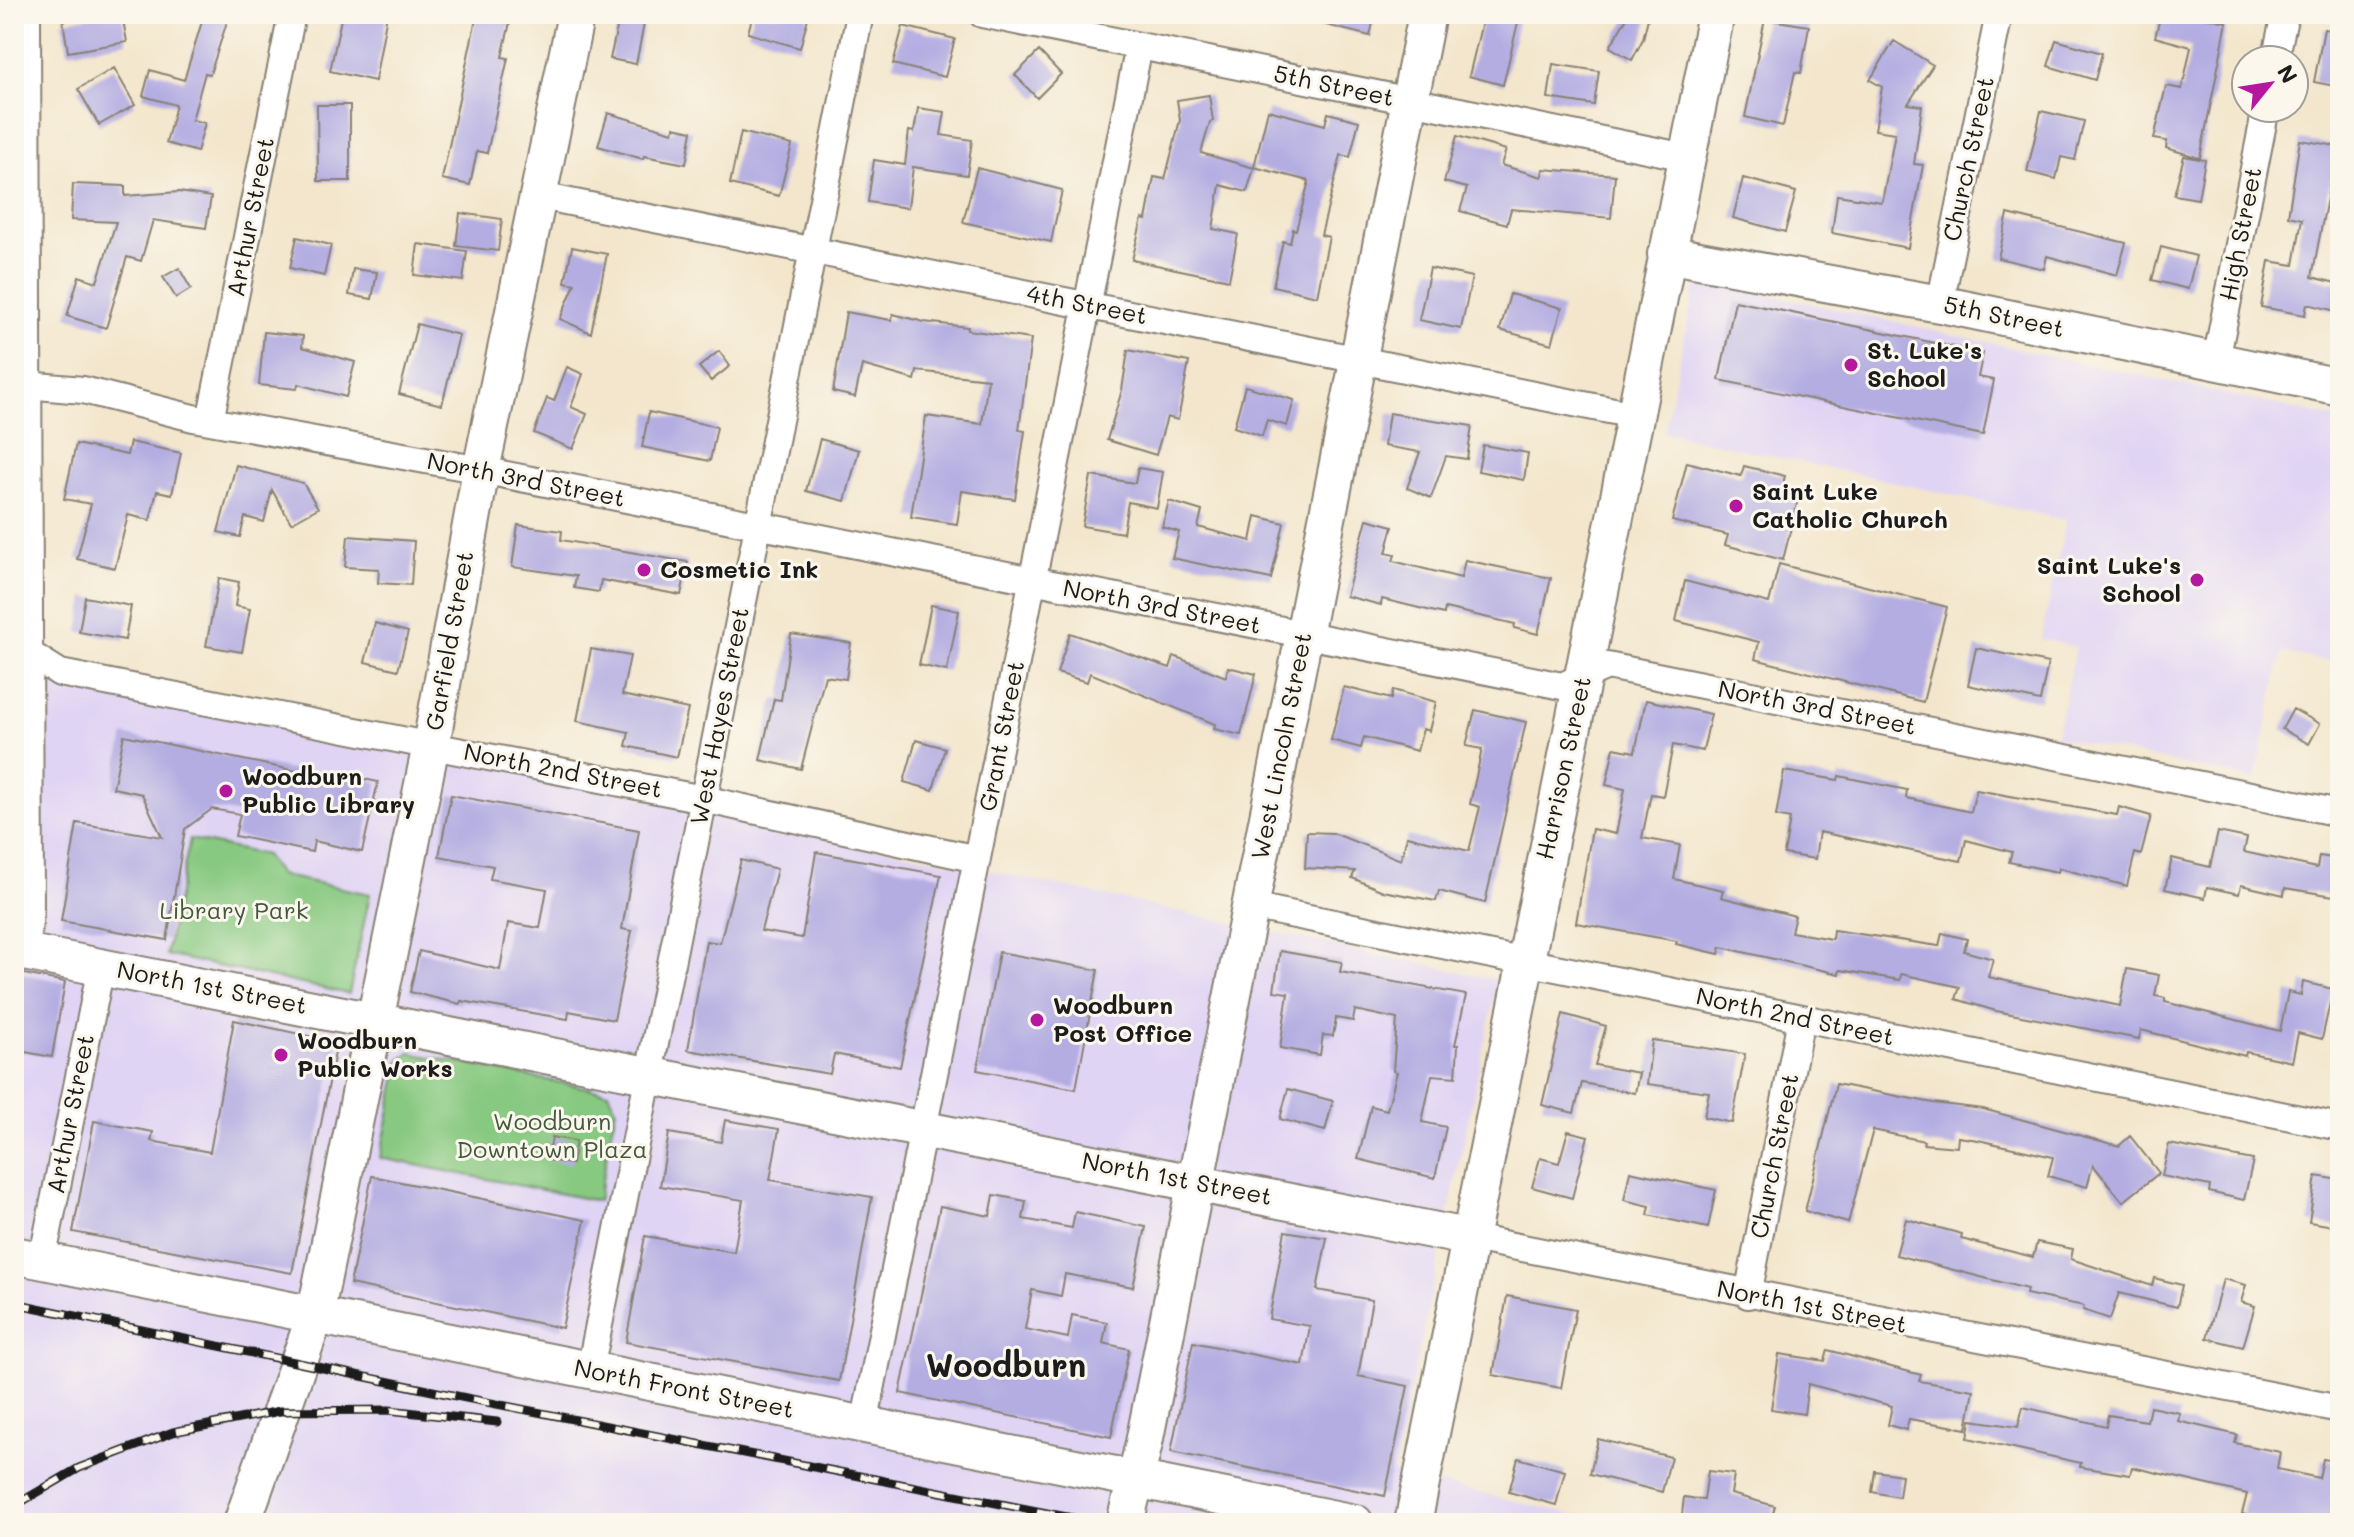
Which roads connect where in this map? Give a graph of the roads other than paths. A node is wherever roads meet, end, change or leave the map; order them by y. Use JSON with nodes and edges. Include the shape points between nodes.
{"nodes":[{"id":1,"x":27,"y":14,"type":"edge"},
{"id":2,"x":292,"y":14,"type":"edge"},
{"id":3,"x":576,"y":14,"type":"edge"},
{"id":4,"x":860,"y":14,"type":"edge"},
{"id":5,"x":982,"y":14,"type":"edge"},
{"id":6,"x":1427,"y":14,"type":"edge"},
{"id":7,"x":1716,"y":14,"type":"edge"},
{"id":8,"x":1999,"y":14,"type":"edge"},
{"id":9,"x":2285,"y":14,"type":"edge"},
{"id":10,"x":2278,"y":44,"type":"edge"},
{"id":11,"x":1139,"y":46,"type":"junction"},
{"id":12,"x":1410,"y":101,"type":"junction"},
{"id":13,"x":2263,"y":124,"type":"edge"},
{"id":14,"x":1686,"y":157,"type":"junction"},
{"id":15,"x":540,"y":196,"type":"junction"},
{"id":16,"x":812,"y":251,"type":"junction"},
{"id":17,"x":1666,"y":254,"type":"junction"},
{"id":18,"x":1940,"y":304,"type":"junction"},
{"id":19,"x":1088,"y":306,"type":"junction"},
{"id":20,"x":20,"y":340,"type":"edge"},
{"id":21,"x":1359,"y":360,"type":"junction"},
{"id":22,"x":2216,"y":361,"type":"junction"},
{"id":23,"x":26,"y":385,"type":"junction"},
{"id":24,"x":2340,"y":387,"type":"edge"},
{"id":25,"x":1634,"y":415,"type":"junction"},
{"id":26,"x":210,"y":421,"type":"junction"},
{"id":27,"x":481,"y":470,"type":"junction"},
{"id":28,"x":759,"y":527,"type":"junction"},
{"id":29,"x":1033,"y":581,"type":"junction"},
{"id":30,"x":1304,"y":636,"type":"junction"},
{"id":31,"x":21,"y":649,"type":"edge"},
{"id":32,"x":1582,"y":677,"type":"junction"},
{"id":33,"x":431,"y":745,"type":"junction"},
{"id":34,"x":703,"y":799,"type":"junction"},
{"id":35,"x":2340,"y":813,"type":"edge"},
{"id":36,"x":977,"y":859,"type":"junction"},
{"id":37,"x":1250,"y":906,"type":"junction"},
{"id":38,"x":19,"y":951,"type":"edge"},
{"id":39,"x":1524,"y":961,"type":"junction"},
{"id":40,"x":101,"y":967,"type":"junction"},
{"id":41,"x":1801,"y":1018,"type":"junction"},
{"id":42,"x":376,"y":1019,"type":"junction"},
{"id":43,"x":651,"y":1075,"type":"junction"},
{"id":44,"x":923,"y":1127,"type":"junction"},
{"id":45,"x":2340,"y":1127,"type":"edge"},
{"id":46,"x":1195,"y":1183,"type":"junction"},
{"id":47,"x":1472,"y":1238,"type":"junction"},
{"id":48,"x":28,"y":1258,"type":"edge"},
{"id":49,"x":1748,"y":1295,"type":"junction"},
{"id":50,"x":315,"y":1316,"type":"junction"},
{"id":51,"x":590,"y":1370,"type":"junction"},
{"id":52,"x":2340,"y":1409,"type":"edge"},
{"id":53,"x":864,"y":1425,"type":"junction"},
{"id":54,"x":1136,"y":1479,"type":"junction"},
{"id":55,"x":242,"y":1523,"type":"edge"},
{"id":56,"x":1125,"y":1523,"type":"edge"},
{"id":57,"x":1355,"y":1523,"type":"edge"},
{"id":58,"x":1413,"y":1523,"type":"edge"}],
"edges":[{"from":1,"to":20,"type":"street"},
{"from":2,"to":26,"type":"street","name":"Arthur Street"},
{"from":3,"to":15,"type":"street","name":"Garfield Street"},
{"from":4,"to":16,"type":"street","name":"West Hayes Street"},
{"from":5,"to":11,"type":"street","name":"5th Street"},
{"from":6,"to":12,"type":"street","name":"West Lincoln Street"},
{"from":7,"to":14,"type":"street","name":"Harrison Street"},
{"from":8,"to":18,"type":"street","name":"Church Street"},
{"from":9,"to":10,"type":"street"},
{"from":11,"to":12,"type":"street","name":"5th Street"},
{"from":11,"to":19,"type":"street","name":"Grant Street"},
{"from":12,"to":14,"type":"street","name":"5th Street"},
{"from":12,"to":21,"type":"street","name":"West Lincoln Street"},
{"from":13,"to":22,"type":"street","name":"High Street"},
{"from":14,"to":17,"type":"street","name":"Harrison Street"},
{"from":15,"to":16,"type":"street","name":"4th Street"},
{"from":15,"to":27,"type":"street","name":"Garfield Street"},
{"from":16,"to":19,"type":"street","name":"4th Street"},
{"from":16,"to":28,"type":"street","name":"West Hayes Street"},
{"from":17,"to":18,"type":"street","name":"5th Street"},
{"from":17,"to":25,"type":"street","name":"Harrison Street"},
{"from":18,"to":22,"type":"street","name":"5th Street"},
{"from":19,"to":21,"type":"street","name":"4th Street"},
{"from":19,"to":29,"type":"street","name":"Grant Street"},
{"from":20,"to":23,"type":"street"},
{"from":21,"to":25,"type":"street","name":"4th Street"},
{"from":21,"to":30,"type":"street","name":"West Lincoln Street"},
{"from":22,"to":24,"type":"street","name":"5th Street"},
{"from":23,"to":26,"type":"street","name":"North 3rd Street","via":[[83,390]]},
{"from":23,"to":31,"type":"street"},
{"from":25,"to":32,"type":"street","name":"Harrison Street"},
{"from":26,"to":27,"type":"street","name":"North 3rd Street"},
{"from":27,"to":28,"type":"street","name":"North 3rd Street"},
{"from":27,"to":33,"type":"street","name":"Garfield Street"},
{"from":28,"to":29,"type":"street","name":"North 3rd Street"},
{"from":28,"to":34,"type":"street","name":"West Hayes Street"},
{"from":29,"to":30,"type":"street","name":"North 3rd Street"},
{"from":29,"to":36,"type":"street","name":"Grant Street"},
{"from":30,"to":32,"type":"street","name":"North 3rd Street","via":[[1562,686]]},
{"from":30,"to":37,"type":"street","name":"West Lincoln Street"},
{"from":31,"to":33,"type":"street","name":"North 2nd Street","via":[[60,673]]},
{"from":31,"to":38,"type":"street","via":[[30,914]]},
{"from":32,"to":35,"type":"street","name":"North 3rd Street","via":[[1607,666]]},
{"from":32,"to":39,"type":"street","name":"Harrison Street"},
{"from":33,"to":34,"type":"street","name":"North 2nd Street"},
{"from":33,"to":42,"type":"street","name":"Garfield Street"},
{"from":34,"to":36,"type":"street","name":"North 2nd Street"},
{"from":34,"to":43,"type":"street","name":"West Hayes Street"},
{"from":36,"to":44,"type":"street","name":"Grant Street"},
{"from":37,"to":39,"type":"street","name":"North 2nd Street"},
{"from":37,"to":46,"type":"street","name":"West Lincoln Street"},
{"from":38,"to":40,"type":"street","name":"North 1st Street"},
{"from":39,"to":41,"type":"street","name":"North 2nd Street"},
{"from":39,"to":47,"type":"street","name":"Harrison Street"},
{"from":40,"to":42,"type":"street","name":"North 1st Street"},
{"from":40,"to":48,"type":"street","name":"Arthur Street"},
{"from":41,"to":45,"type":"street","name":"North 2nd Street"},
{"from":41,"to":49,"type":"street","name":"Church Street"},
{"from":42,"to":43,"type":"street","name":"North 1st Street"},
{"from":42,"to":50,"type":"street","name":"Garfield Street"},
{"from":43,"to":44,"type":"street","name":"North 1st Street"},
{"from":43,"to":51,"type":"street","name":"West Hayes Street"},
{"from":44,"to":46,"type":"street","name":"North 1st Street"},
{"from":44,"to":53,"type":"street","name":"Grant Street"},
{"from":46,"to":47,"type":"street","name":"North 1st Street"},
{"from":46,"to":54,"type":"street","name":"West Lincoln Street"},
{"from":47,"to":49,"type":"street","name":"North 1st Street"},
{"from":47,"to":58,"type":"street","name":"Harrison Street"},
{"from":48,"to":50,"type":"street","name":"North Front Street"},
{"from":49,"to":52,"type":"street","name":"North 1st Street"},
{"from":50,"to":51,"type":"street","name":"North Front Street"},
{"from":50,"to":55,"type":"street","name":"Garfield Street"},
{"from":51,"to":53,"type":"street","name":"North Front Street"},
{"from":53,"to":54,"type":"street","name":"North Front Street"},
{"from":54,"to":56,"type":"street","name":"West Lincoln Street"},
{"from":54,"to":57,"type":"street","name":"North Front Street"}]}
